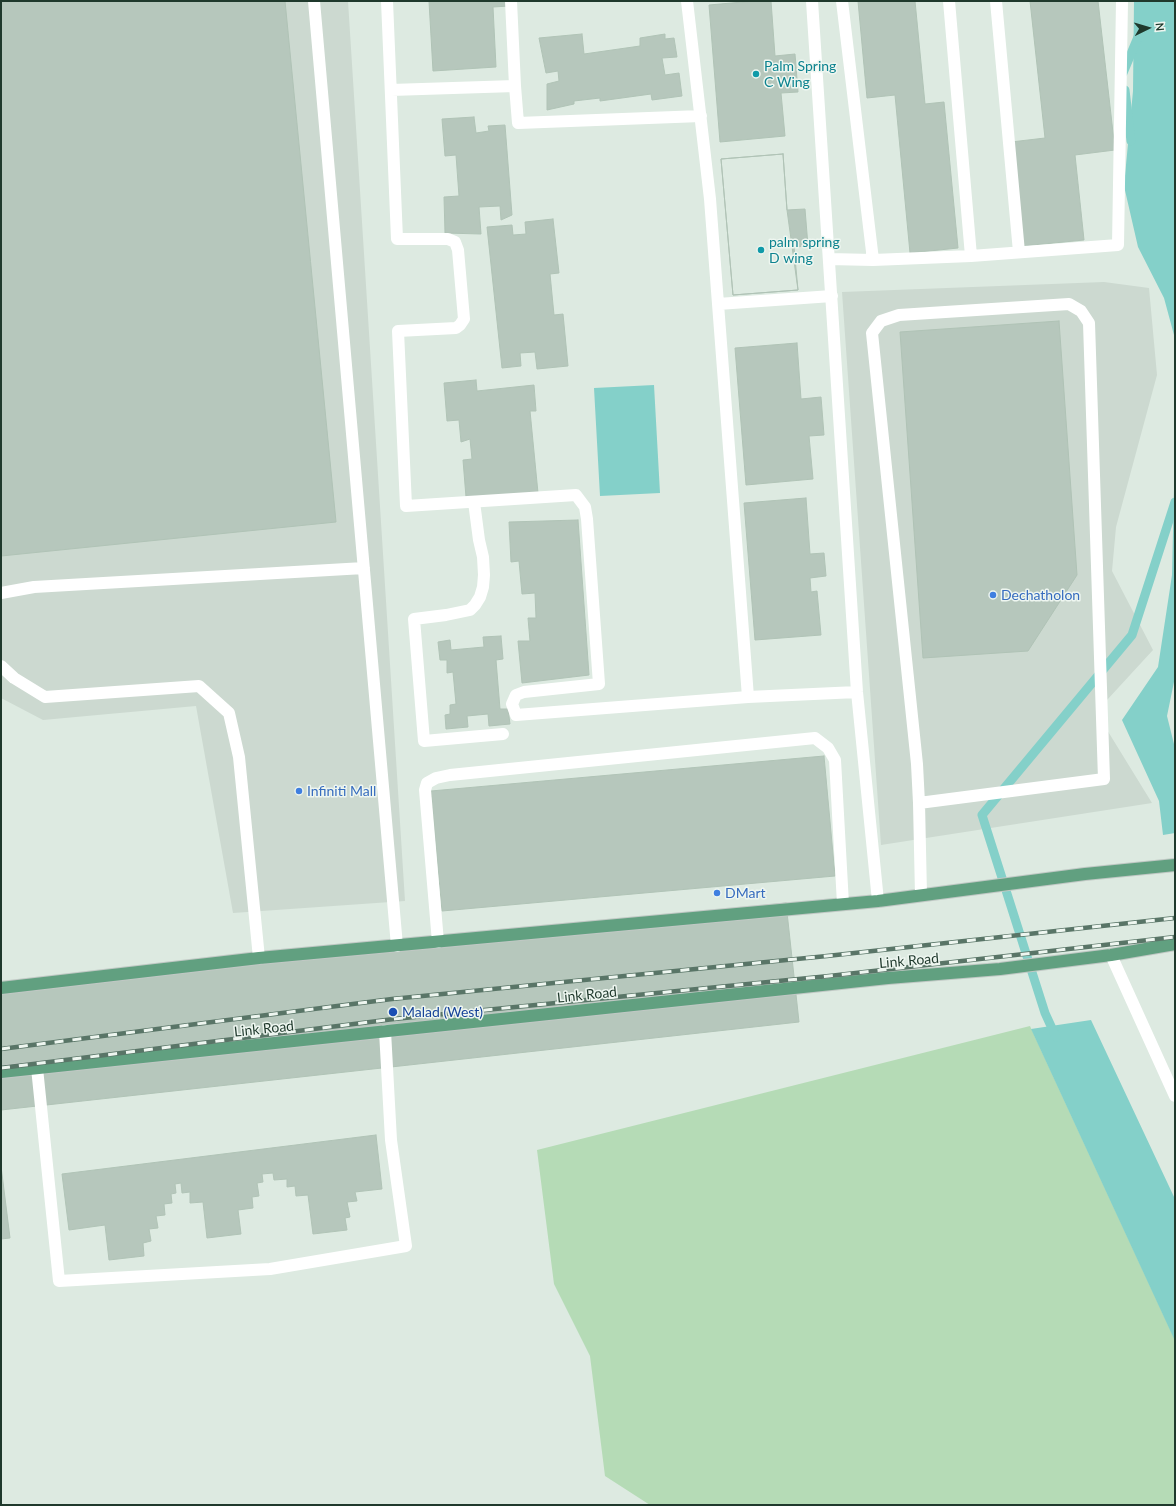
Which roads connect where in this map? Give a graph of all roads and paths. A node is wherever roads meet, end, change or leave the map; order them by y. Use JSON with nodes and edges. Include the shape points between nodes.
{"nodes":[{"id":1,"x":314,"y":1,"type":"edge"},
{"id":2,"x":387,"y":1,"type":"edge"},
{"id":3,"x":511,"y":1,"type":"edge"},
{"id":4,"x":687,"y":1,"type":"edge"},
{"id":5,"x":812,"y":1,"type":"edge"},
{"id":6,"x":842,"y":1,"type":"edge"},
{"id":7,"x":950,"y":1,"type":"edge"},
{"id":8,"x":996,"y":1,"type":"edge"},
{"id":9,"x":1122,"y":1,"type":"edge"},
{"id":10,"x":515,"y":86,"type":"junction"},
{"id":11,"x":391,"y":90,"type":"junction"},
{"id":12,"x":701,"y":116,"type":"junction"},
{"id":13,"x":1019,"y":252,"type":"junction"},
{"id":14,"x":971,"y":256,"type":"junction"},
{"id":15,"x":829,"y":259,"type":"junction"},
{"id":16,"x":873,"y":260,"type":"junction"},
{"id":17,"x":832,"y":296,"type":"junction"},
{"id":18,"x":718,"y":304,"type":"junction"},
{"id":19,"x":474,"y":502,"type":"junction"},
{"id":20,"x":364,"y":568,"type":"junction"},
{"id":21,"x":1,"y":593,"type":"edge"},
{"id":22,"x":1,"y":666,"type":"edge"},
{"id":23,"x":857,"y":692,"type":"junction"},
{"id":24,"x":748,"y":697,"type":"junction"},
{"id":25,"x":503,"y":734,"type":"dead end"},
{"id":26,"x":919,"y":803,"type":"junction"},
{"id":27,"x":1175,"y":865,"type":"edge"},
{"id":28,"x":921,"y":895,"type":"junction"},
{"id":29,"x":878,"y":900,"type":"junction"},
{"id":30,"x":843,"y":904,"type":"junction"},
{"id":31,"x":438,"y":942,"type":"junction"},
{"id":32,"x":1175,"y":944,"type":"edge"},
{"id":33,"x":397,"y":946,"type":"junction"},
{"id":34,"x":1110,"y":955,"type":"junction"},
{"id":35,"x":259,"y":958,"type":"junction"},
{"id":36,"x":1,"y":988,"type":"edge"},
{"id":37,"x":385,"y":1031,"type":"junction"},
{"id":38,"x":37,"y":1068,"type":"junction"},
{"id":39,"x":1,"y":1072,"type":"edge"},
{"id":40,"x":1175,"y":1096,"type":"edge"}],
"edges":[{"from":1,"to":20,"type":"street"},
{"from":2,"to":11,"type":"street"},
{"from":3,"to":10,"type":"street"},
{"from":4,"to":12,"type":"street"},
{"from":5,"to":15,"type":"street"},
{"from":6,"to":16,"type":"street"},
{"from":7,"to":14,"type":"street"},
{"from":8,"to":13,"type":"street"},
{"from":9,"to":13,"type":"street","via":[[1118,245]]},
{"from":10,"to":11,"type":"street"},
{"from":10,"to":12,"type":"street","via":[[518,123]]},
{"from":11,"to":19,"type":"street","via":[[397,239],[448,239],[455,242],[458,250],[464,319],[456,328],[398,331],[406,506]]},
{"from":12,"to":18,"type":"street"},
{"from":13,"to":14,"type":"street"},
{"from":14,"to":16,"type":"street"},
{"from":15,"to":16,"type":"street"},
{"from":15,"to":17,"type":"street"},
{"from":17,"to":18,"type":"street"},
{"from":17,"to":23,"type":"street"},
{"from":18,"to":24,"type":"street"},
{"from":19,"to":24,"type":"street","via":[[576,495],[585,507],[599,684],[524,692],[516,695],[512,704],[516,715]]},
{"from":19,"to":25,"type":"street","via":[[483,557],[484,575],[480,597],[470,610],[414,619],[424,741]]},
{"from":20,"to":21,"type":"street","via":[[34,587]]},
{"from":20,"to":33,"type":"street"},
{"from":22,"to":35,"type":"street","via":[[14,678],[46,697],[198,686],[229,713],[239,758]]},
{"from":23,"to":24,"type":"street"},
{"from":23,"to":29,"type":"street"},
{"from":26,"to":26,"type":"street","via":[[872,333],[881,321],[900,316],[1069,304],[1081,311],[1089,323],[1104,780]]},
{"from":26,"to":28,"type":"street"},
{"from":27,"to":28,"type":"main road"},
{"from":28,"to":29,"type":"main road"},
{"from":29,"to":30,"type":"main road"},
{"from":30,"to":31,"type":"main road"},
{"from":30,"to":31,"type":"street","via":[[835,760],[828,748],[815,738],[436,778],[427,783],[425,790]]},
{"from":31,"to":33,"type":"main road"},
{"from":32,"to":34,"type":"main road","name":"Link Road"},
{"from":33,"to":35,"type":"main road"},
{"from":34,"to":37,"type":"main road","name":"Link Road","via":[[1000,969],[888,978]]},
{"from":34,"to":40,"type":"street"},
{"from":35,"to":36,"type":"main road"},
{"from":37,"to":38,"type":"main road","name":"Link Road"},
{"from":37,"to":38,"type":"street","via":[[391,1140],[406,1246],[270,1269],[59,1281]]},
{"from":38,"to":39,"type":"main road","name":"Link Road"}]}
